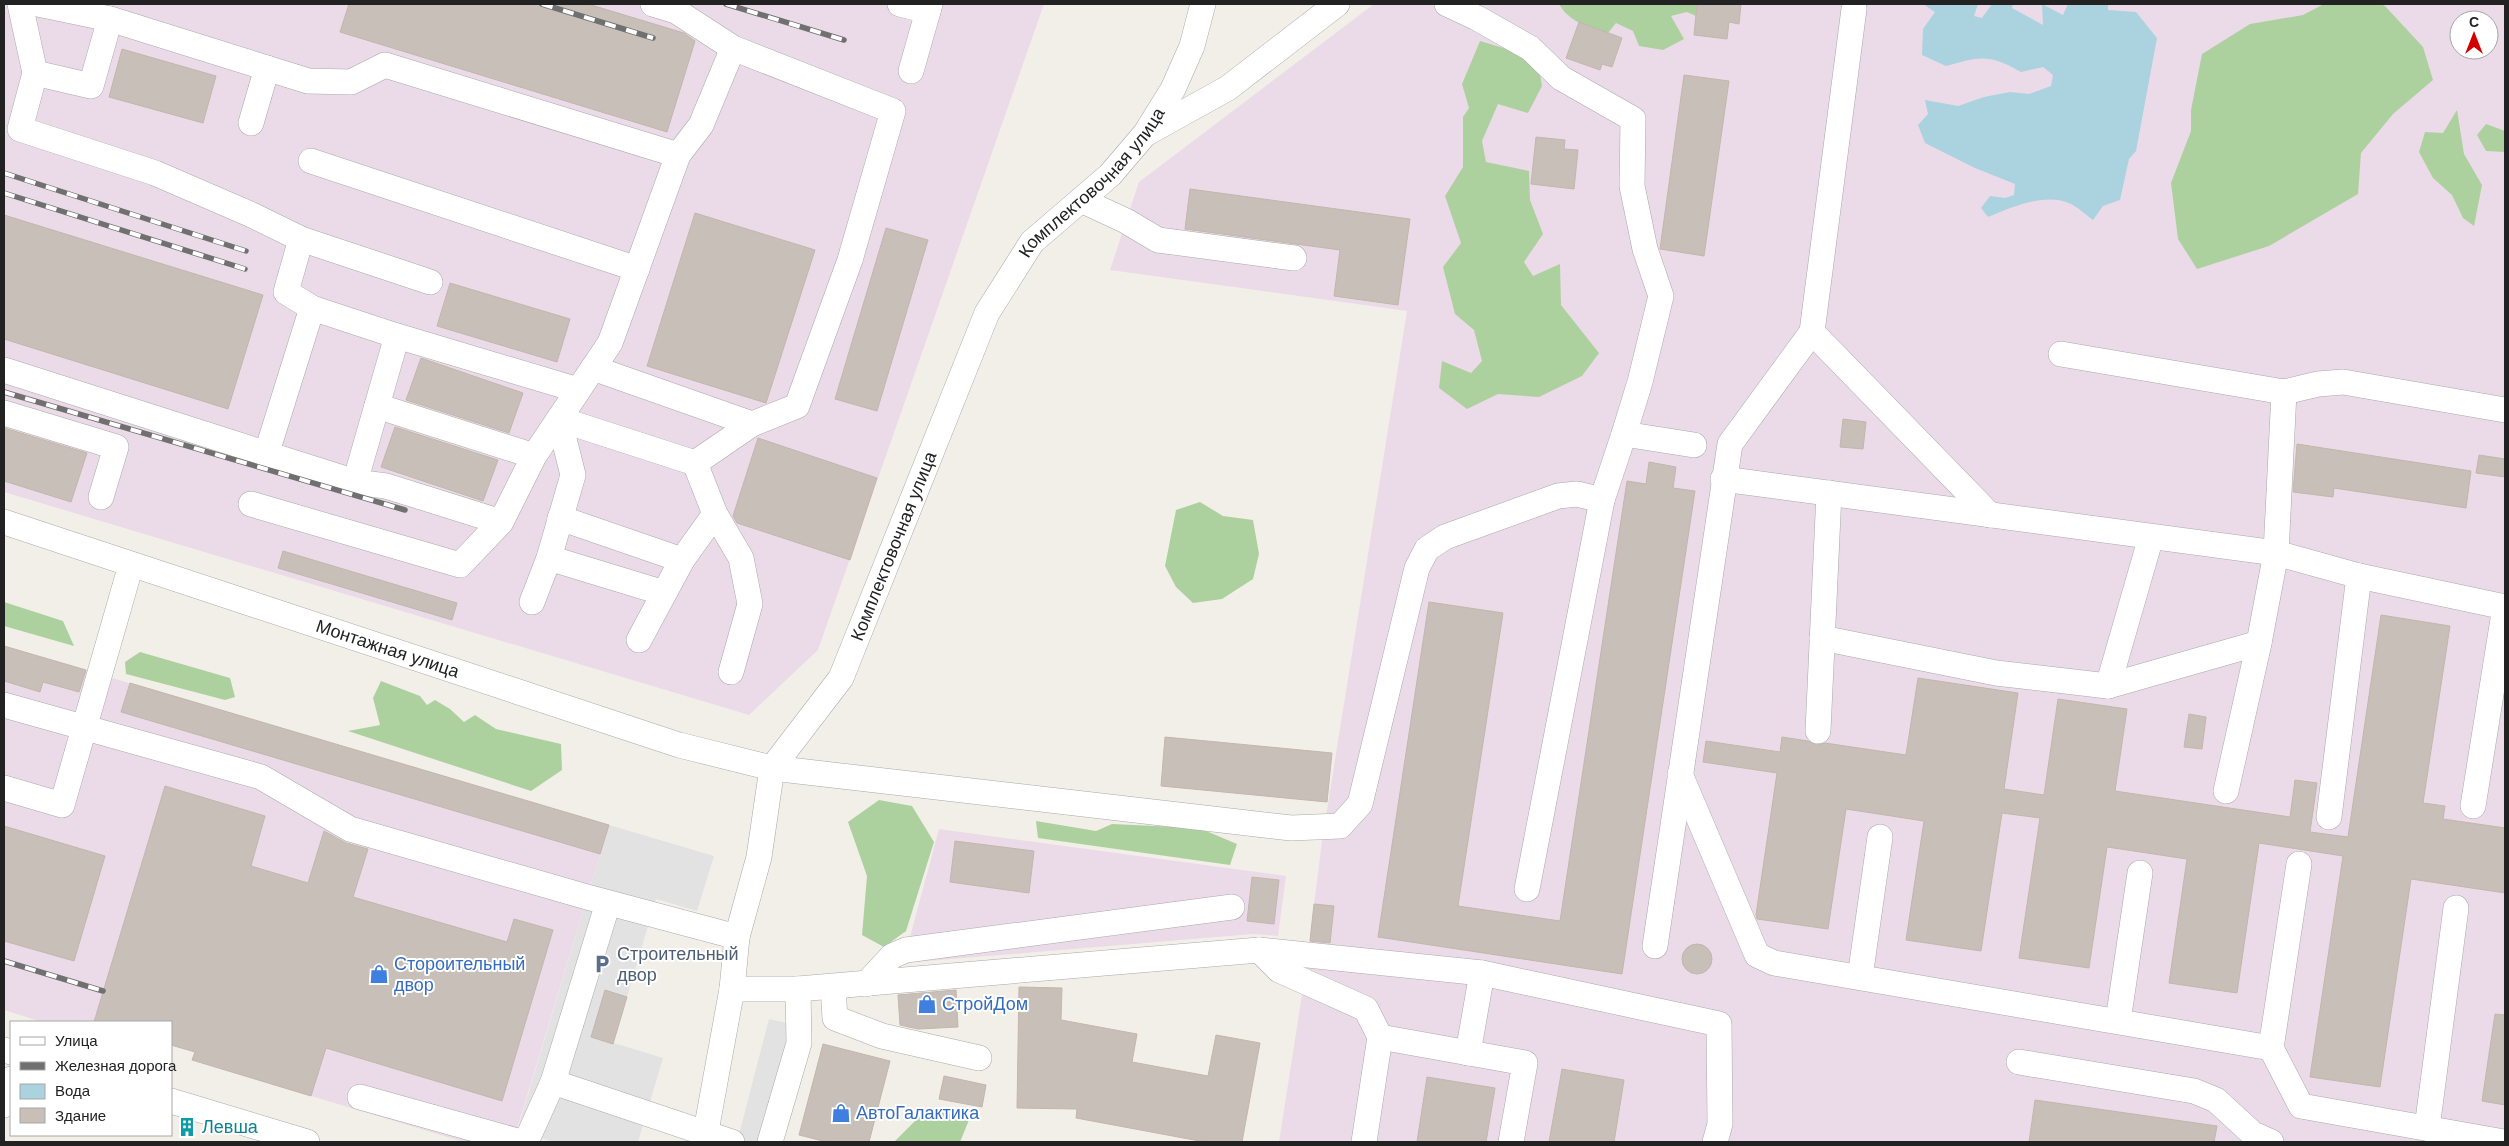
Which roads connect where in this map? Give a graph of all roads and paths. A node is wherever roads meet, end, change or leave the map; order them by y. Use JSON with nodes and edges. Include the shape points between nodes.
{"nodes":[{"id":1,"x":20,"y":4,"type":"edge"},
{"id":2,"x":38,"y":4,"type":"edge"},
{"id":3,"x":653,"y":4,"type":"edge"},
{"id":4,"x":900,"y":4,"type":"edge"},
{"id":5,"x":1203,"y":4,"type":"edge"},
{"id":6,"x":1337,"y":4,"type":"edge"},
{"id":7,"x":1447,"y":4,"type":"edge"},
{"id":8,"x":929,"y":8,"type":"edge"},
{"id":9,"x":1854,"y":9,"type":"dead end"},
{"id":10,"x":110,"y":19,"type":"junction"},
{"id":11,"x":733,"y":48,"type":"junction"},
{"id":12,"x":267,"y":68,"type":"junction"},
{"id":13,"x":912,"y":71,"type":"dead end"},
{"id":14,"x":35,"y":73,"type":"junction"},
{"id":15,"x":251,"y":124,"type":"dead end"},
{"id":16,"x":1145,"y":134,"type":"junction"},
{"id":17,"x":678,"y":155,"type":"junction"},
{"id":18,"x":311,"y":161,"type":"dead end"},
{"id":19,"x":1081,"y":200,"type":"junction"},
{"id":20,"x":302,"y":239,"type":"junction"},
{"id":21,"x":1294,"y":258,"type":"dead end"},
{"id":22,"x":637,"y":268,"type":"junction"},
{"id":23,"x":430,"y":282,"type":"dead end"},
{"id":24,"x":312,"y":308,"type":"junction"},
{"id":25,"x":1812,"y":332,"type":"junction"},
{"id":26,"x":397,"y":336,"type":"junction"},
{"id":27,"x":2061,"y":354,"type":"dead end"},
{"id":28,"x":593,"y":368,"type":"junction"},
{"id":29,"x":4,"y":370,"type":"edge"},
{"id":30,"x":578,"y":390,"type":"junction"},
{"id":31,"x":2284,"y":392,"type":"junction"},
{"id":32,"x":377,"y":406,"type":"junction"},
{"id":33,"x":2505,"y":410,"type":"edge"},
{"id":34,"x":4,"y":413,"type":"edge"},
{"id":35,"x":559,"y":418,"type":"junction"},
{"id":36,"x":752,"y":424,"type":"junction"},
{"id":37,"x":1624,"y":434,"type":"junction"},
{"id":38,"x":1694,"y":445,"type":"dead end"},
{"id":39,"x":266,"y":455,"type":"junction"},
{"id":40,"x":534,"y":456,"type":"junction"},
{"id":41,"x":695,"y":463,"type":"junction"},
{"id":42,"x":1723,"y":479,"type":"junction"},
{"id":43,"x":354,"y":482,"type":"junction"},
{"id":44,"x":1829,"y":493,"type":"junction"},
{"id":45,"x":101,"y":497,"type":"dead end"},
{"id":46,"x":1602,"y":500,"type":"junction"},
{"id":47,"x":251,"y":504,"type":"dead end"},
{"id":48,"x":715,"y":514,"type":"junction"},
{"id":49,"x":1990,"y":515,"type":"junction"},
{"id":50,"x":560,"y":518,"type":"junction"},
{"id":51,"x":4,"y":522,"type":"edge"},
{"id":52,"x":501,"y":522,"type":"junction"},
{"id":53,"x":2151,"y":536,"type":"junction"},
{"id":54,"x":2276,"y":554,"type":"junction"},
{"id":55,"x":549,"y":558,"type":"junction"},
{"id":56,"x":682,"y":560,"type":"junction"},
{"id":57,"x":131,"y":565,"type":"junction"},
{"id":58,"x":2359,"y":576,"type":"junction"},
{"id":59,"x":664,"y":593,"type":"junction"},
{"id":60,"x":532,"y":602,"type":"dead end"},
{"id":61,"x":1822,"y":638,"type":"junction"},
{"id":62,"x":639,"y":640,"type":"dead end"},
{"id":63,"x":2259,"y":642,"type":"junction"},
{"id":64,"x":731,"y":672,"type":"dead end"},
{"id":65,"x":2108,"y":686,"type":"junction"},
{"id":66,"x":4,"y":705,"type":"edge"},
{"id":67,"x":84,"y":728,"type":"junction"},
{"id":68,"x":1818,"y":731,"type":"dead end"},
{"id":69,"x":772,"y":768,"type":"junction"},
{"id":70,"x":1680,"y":774,"type":"junction"},
{"id":71,"x":4,"y":788,"type":"edge"},
{"id":72,"x":2226,"y":791,"type":"dead end"},
{"id":73,"x":2473,"y":806,"type":"dead end"},
{"id":74,"x":2329,"y":817,"type":"dead end"},
{"id":75,"x":1880,"y":837,"type":"dead end"},
{"id":76,"x":2299,"y":864,"type":"dead end"},
{"id":77,"x":2140,"y":873,"type":"dead end"},
{"id":78,"x":1527,"y":889,"type":"dead end"},
{"id":79,"x":608,"y":903,"type":"junction"},
{"id":80,"x":1232,"y":907,"type":"dead end"},
{"id":81,"x":2456,"y":908,"type":"dead end"},
{"id":82,"x":737,"y":937,"type":"junction"},
{"id":83,"x":1656,"y":946,"type":"dead end"},
{"id":84,"x":1259,"y":950,"type":"junction"},
{"id":85,"x":1482,"y":973,"type":"junction"},
{"id":86,"x":1860,"y":977,"type":"junction"},
{"id":87,"x":866,"y":984,"type":"junction"},
{"id":88,"x":832,"y":987,"type":"junction"},
{"id":89,"x":732,"y":989,"type":"junction"},
{"id":90,"x":798,"y":989,"type":"junction"},
{"id":91,"x":2118,"y":1021,"type":"junction"},
{"id":92,"x":1380,"y":1037,"type":"junction"},
{"id":93,"x":2271,"y":1048,"type":"junction"},
{"id":94,"x":1468,"y":1053,"type":"junction"},
{"id":95,"x":980,"y":1058,"type":"dead end"},
{"id":96,"x":2019,"y":1062,"type":"dead end"},
{"id":97,"x":553,"y":1082,"type":"junction"},
{"id":98,"x":10,"y":1083,"type":"edge"},
{"id":99,"x":360,"y":1096,"type":"dead end"},
{"id":100,"x":172,"y":1101,"type":"edge"},
{"id":101,"x":4,"y":1105,"type":"edge"},
{"id":102,"x":2427,"y":1128,"type":"junction"},
{"id":103,"x":706,"y":1139,"type":"edge"},
{"id":104,"x":2258,"y":1139,"type":"edge"},
{"id":105,"x":307,"y":1142,"type":"edge"},
{"id":106,"x":521,"y":1142,"type":"edge"},
{"id":107,"x":526,"y":1142,"type":"edge"},
{"id":108,"x":732,"y":1142,"type":"edge"},
{"id":109,"x":770,"y":1142,"type":"edge"},
{"id":110,"x":1364,"y":1142,"type":"edge"},
{"id":111,"x":1512,"y":1142,"type":"edge"},
{"id":112,"x":1715,"y":1142,"type":"edge"},
{"id":113,"x":2504,"y":1142,"type":"edge"}],
"edges":[{"from":1,"to":14,"type":"street"},
{"from":2,"to":10,"type":"street"},
{"from":3,"to":11,"type":"street","via":[[676,11]]},
{"from":4,"to":8,"type":"street"},
{"from":5,"to":16,"type":"street","name":"Комплектовочная улица","via":[[1192,46],[1173,88]]},
{"from":6,"to":16,"type":"street","via":[[1228,88]]},
{"from":7,"to":37,"type":"street","via":[[1530,48],[1561,78],[1633,119],[1632,186],[1645,249],[1660,296]]},
{"from":8,"to":13,"type":"street"},
{"from":9,"to":25,"type":"street"},
{"from":10,"to":12,"type":"street"},
{"from":10,"to":14,"type":"street","via":[[90,86]]},
{"from":11,"to":17,"type":"street","via":[[701,125]]},
{"from":11,"to":36,"type":"street","via":[[893,112],[850,260],[797,406]]},
{"from":12,"to":15,"type":"street"},
{"from":12,"to":17,"type":"street","via":[[308,81],[351,82],[385,65]]},
{"from":14,"to":20,"type":"street","via":[[20,129],[155,174]]},
{"from":16,"to":19,"type":"street","name":"Комплектовочная улица","via":[[1110,175]]},
{"from":17,"to":22,"type":"street"},
{"from":18,"to":22,"type":"street"},
{"from":19,"to":21,"type":"street","via":[[1158,240]]},
{"from":19,"to":69,"type":"street","name":"Комплектовочная улица","via":[[1032,242],[987,313],[840,678]]},
{"from":20,"to":23,"type":"street"},
{"from":20,"to":24,"type":"street","via":[[286,292]]},
{"from":22,"to":28,"type":"street","via":[[610,343]]},
{"from":24,"to":26,"type":"street"},
{"from":24,"to":39,"type":"street"},
{"from":25,"to":42,"type":"street","via":[[1730,444]]},
{"from":25,"to":49,"type":"street"},
{"from":26,"to":30,"type":"street"},
{"from":26,"to":32,"type":"street"},
{"from":27,"to":31,"type":"street"},
{"from":28,"to":30,"type":"street"},
{"from":28,"to":36,"type":"street"},
{"from":29,"to":39,"type":"street"},
{"from":30,"to":35,"type":"street"},
{"from":31,"to":33,"type":"street","via":[[2343,382]]},
{"from":31,"to":54,"type":"street"},
{"from":32,"to":40,"type":"street"},
{"from":32,"to":43,"type":"street"},
{"from":34,"to":45,"type":"street","via":[[116,447]]},
{"from":35,"to":40,"type":"street"},
{"from":35,"to":41,"type":"street"},
{"from":35,"to":50,"type":"street","via":[[573,475]]},
{"from":36,"to":41,"type":"street"},
{"from":37,"to":38,"type":"street"},
{"from":37,"to":46,"type":"street"},
{"from":39,"to":43,"type":"street"},
{"from":40,"to":52,"type":"street"},
{"from":41,"to":48,"type":"street"},
{"from":42,"to":44,"type":"street"},
{"from":42,"to":70,"type":"street"},
{"from":43,"to":52,"type":"street","via":[[386,486]]},
{"from":44,"to":49,"type":"street"},
{"from":44,"to":61,"type":"street"},
{"from":46,"to":69,"type":"street","name":"Монтажная улица","via":[[1577,494],[1558,496],[1444,537],[1427,549],[1417,568],[1360,804],[1340,826],[1291,828]]},
{"from":46,"to":78,"type":"street"},
{"from":47,"to":52,"type":"street","via":[[460,566]]},
{"from":48,"to":56,"type":"street"},
{"from":48,"to":64,"type":"street","via":[[741,558],[750,604]]},
{"from":49,"to":53,"type":"street"},
{"from":50,"to":55,"type":"street"},
{"from":50,"to":56,"type":"street"},
{"from":51,"to":57,"type":"street","name":"Монтажная улица"},
{"from":53,"to":54,"type":"street"},
{"from":53,"to":65,"type":"street"},
{"from":54,"to":58,"type":"street"},
{"from":54,"to":63,"type":"street"},
{"from":55,"to":59,"type":"street"},
{"from":55,"to":60,"type":"street"},
{"from":56,"to":59,"type":"street"},
{"from":57,"to":67,"type":"street"},
{"from":57,"to":69,"type":"street","name":"Монтажная улица","via":[[679,745]]},
{"from":58,"to":73,"type":"street","via":[[2505,607]]},
{"from":58,"to":74,"type":"street"},
{"from":59,"to":62,"type":"street"},
{"from":61,"to":65,"type":"street","via":[[1996,673]]},
{"from":61,"to":68,"type":"street"},
{"from":63,"to":65,"type":"street"},
{"from":63,"to":72,"type":"street"},
{"from":66,"to":67,"type":"street"},
{"from":67,"to":71,"type":"street","via":[[62,805]]},
{"from":67,"to":79,"type":"street","via":[[261,777],[350,829]]},
{"from":69,"to":82,"type":"street","name":"Комплектовочная улица","via":[[760,857]]},
{"from":70,"to":83,"type":"street"},
{"from":70,"to":86,"type":"street","via":[[1757,955],[1774,964]]},
{"from":75,"to":86,"type":"street"},
{"from":76,"to":93,"type":"street"},
{"from":77,"to":91,"type":"street"},
{"from":79,"to":82,"type":"street"},
{"from":79,"to":97,"type":"street"},
{"from":80,"to":87,"type":"street","via":[[906,950],[892,956]]},
{"from":81,"to":102,"type":"street"},
{"from":82,"to":89,"type":"street","name":"Комплектовочная улица"},
{"from":84,"to":85,"type":"street"},
{"from":84,"to":87,"type":"street"},
{"from":84,"to":92,"type":"street","via":[[1280,970],[1366,1009]]},
{"from":85,"to":94,"type":"street"},
{"from":85,"to":112,"type":"street","via":[[1719,1024],[1720,1124]]},
{"from":86,"to":91,"type":"street"},
{"from":87,"to":88,"type":"street"},
{"from":88,"to":90,"type":"street"},
{"from":88,"to":95,"type":"street","via":[[835,1018],[882,1036]]},
{"from":89,"to":90,"type":"street"},
{"from":89,"to":103,"type":"street","name":"Комплектовочная улица"},
{"from":90,"to":109,"type":"street","via":[[799,1043]]},
{"from":91,"to":93,"type":"street"},
{"from":92,"to":94,"type":"street"},
{"from":92,"to":110,"type":"street"},
{"from":93,"to":102,"type":"street","via":[[2301,1106]]},
{"from":94,"to":111,"type":"street","via":[[1525,1063]]},
{"from":96,"to":104,"type":"street","via":[[2194,1090],[2216,1100]]},
{"from":97,"to":103,"type":"street"},
{"from":97,"to":107,"type":"street"},
{"from":98,"to":101,"type":"street"},
{"from":99,"to":106,"type":"street"},
{"from":100,"to":105,"type":"street"},
{"from":102,"to":113,"type":"street"},
{"from":103,"to":108,"type":"street"}]}
